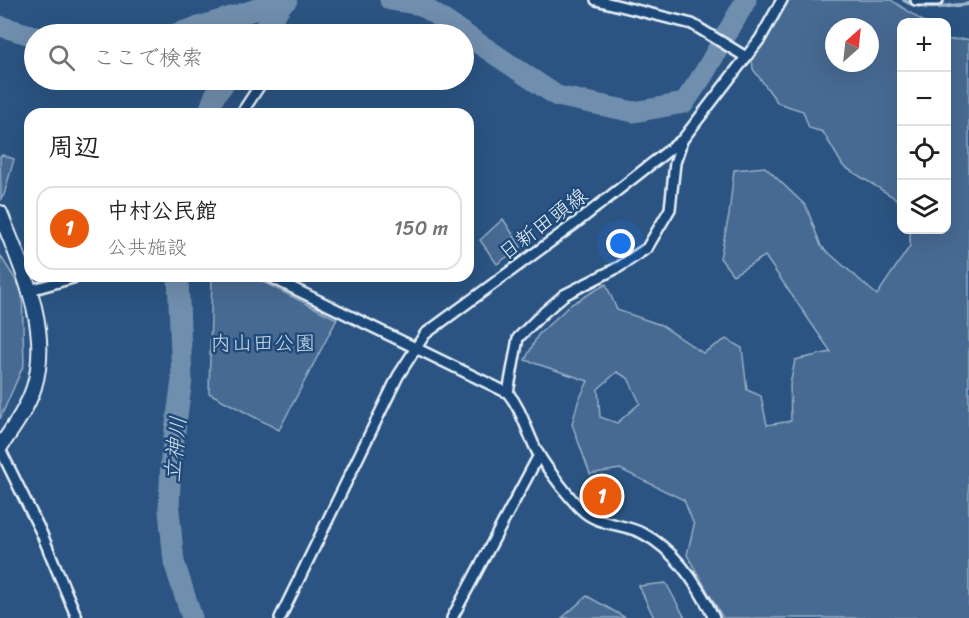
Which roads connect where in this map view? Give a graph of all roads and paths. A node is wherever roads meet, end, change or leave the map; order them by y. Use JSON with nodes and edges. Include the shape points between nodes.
{"nodes":[{"id":1,"x":596,"y":0,"type":"edge"},
{"id":2,"x":783,"y":0,"type":"edge"},
{"id":3,"x":916,"y":0,"type":"edge"},
{"id":4,"x":938,"y":0,"type":"edge"},
{"id":5,"x":744,"y":56,"type":"junction"},
{"id":6,"x":256,"y":90,"type":"edge"},
{"id":7,"x":245,"y":108,"type":"edge"},
{"id":8,"x":683,"y":139,"type":"junction"},
{"id":9,"x":0,"y":213,"type":"edge"},
{"id":10,"x":24,"y":275,"type":"edge"},
{"id":11,"x":27,"y":282,"type":"edge"},
{"id":12,"x":59,"y":282,"type":"edge"},
{"id":13,"x":281,"y":282,"type":"edge"},
{"id":14,"x":30,"y":290,"type":"junction"},
{"id":15,"x":416,"y":347,"type":"junction"},
{"id":16,"x":508,"y":393,"type":"junction"},
{"id":17,"x":0,"y":448,"type":"edge"},
{"id":18,"x":539,"y":455,"type":"junction"},
{"id":19,"x":77,"y":618,"type":"edge"},
{"id":20,"x":280,"y":618,"type":"edge"},
{"id":21,"x":452,"y":618,"type":"edge"},
{"id":22,"x":714,"y":618,"type":"edge"}],
"edges":[{"from":1,"to":5,"type":"street","via":[[694,25]]},
{"from":2,"to":5,"type":"street","name":"日新田頭線"},
{"from":3,"to":4,"type":"street"},
{"from":5,"to":8,"type":"street","name":"日新田頭線"},
{"from":6,"to":7,"type":"street"},
{"from":8,"to":15,"type":"street","name":"日新田頭線","via":[[425,334]]},
{"from":8,"to":16,"type":"street","via":[[675,163],[670,209],[646,248],[564,295],[518,338]]},
{"from":9,"to":10,"type":"street"},
{"from":11,"to":14,"type":"street"},
{"from":12,"to":14,"type":"street"},
{"from":13,"to":15,"type":"street"},
{"from":14,"to":17,"type":"street","via":[[38,344],[36,376],[26,405]]},
{"from":15,"to":16,"type":"street"},
{"from":15,"to":20,"type":"street","name":"日新田頭線","via":[[398,376]]},
{"from":16,"to":18,"type":"street","via":[[516,402]]},
{"from":17,"to":19,"type":"street"},
{"from":18,"to":21,"type":"street"},
{"from":18,"to":22,"type":"street","via":[[593,519],[644,534],[671,555]]}]}
